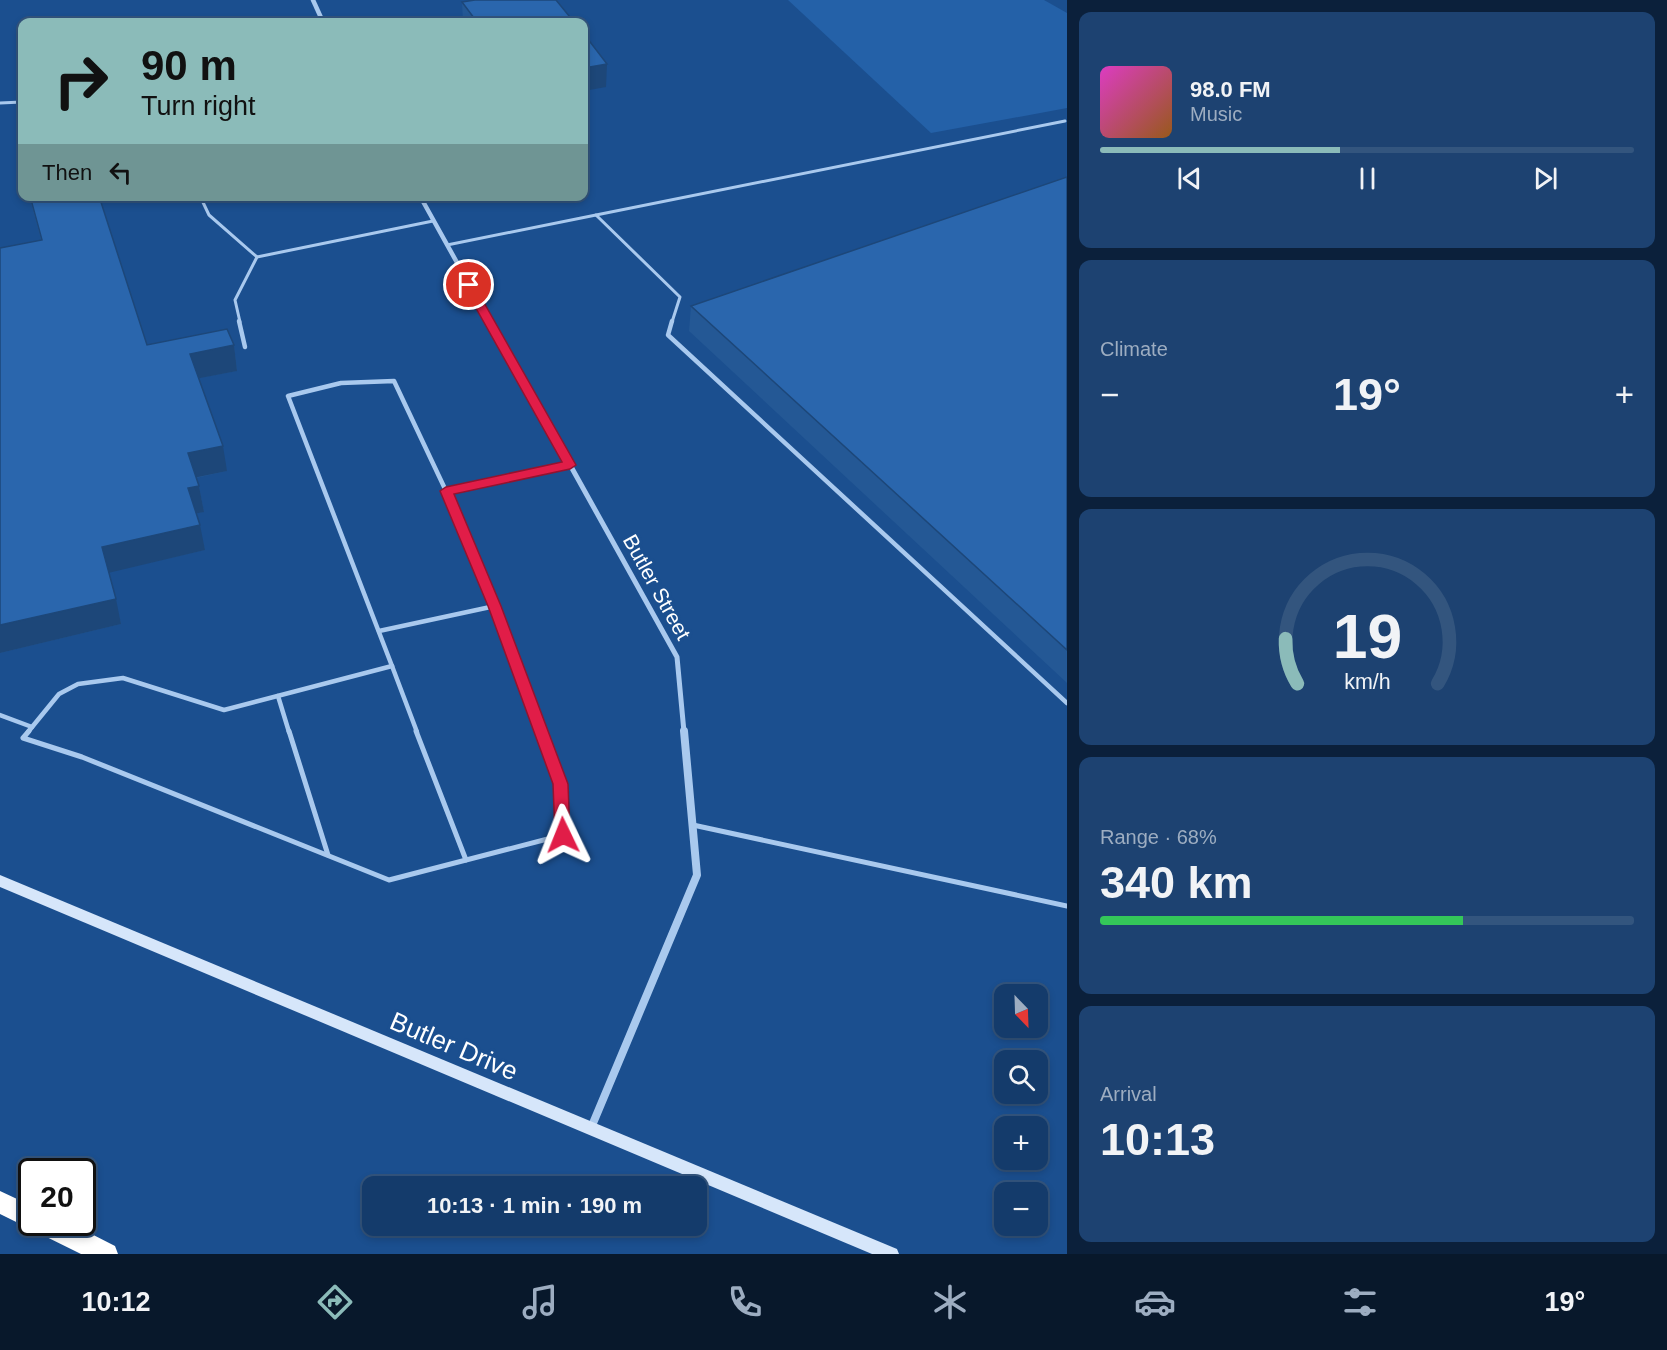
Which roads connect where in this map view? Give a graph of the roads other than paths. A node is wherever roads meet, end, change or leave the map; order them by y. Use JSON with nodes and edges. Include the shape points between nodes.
{"nodes":[{"id":1,"x":313,"y":0,"type":"edge"},
{"id":2,"x":321,"y":18,"type":"edge"},
{"id":3,"x":18,"y":102,"type":"edge"},
{"id":4,"x":0,"y":104,"type":"edge"},
{"id":5,"x":1065,"y":121,"type":"dead end"},
{"id":6,"x":202,"y":201,"type":"edge"},
{"id":7,"x":423,"y":201,"type":"edge"},
{"id":8,"x":596,"y":215,"type":"junction"},
{"id":9,"x":433,"y":221,"type":"junction"},
{"id":10,"x":447,"y":245,"type":"junction"},
{"id":11,"x":257,"y":257,"type":"junction"},
{"id":12,"x":244,"y":347,"type":"dead end"},
{"id":13,"x":570,"y":465,"type":"junction"},
{"id":14,"x":446,"y":491,"type":"junction"},
{"id":15,"x":495,"y":606,"type":"junction"},
{"id":16,"x":379,"y":631,"type":"junction"},
{"id":17,"x":392,"y":666,"type":"junction"},
{"id":18,"x":278,"y":696,"type":"junction"},
{"id":19,"x":1067,"y":703,"type":"edge"},
{"id":20,"x":0,"y":715,"type":"edge"},
{"id":21,"x":32,"y":727,"type":"junction"},
{"id":22,"x":693,"y":825,"type":"junction"},
{"id":23,"x":328,"y":855,"type":"junction"},
{"id":24,"x":466,"y":860,"type":"junction"},
{"id":25,"x":0,"y":881,"type":"edge"},
{"id":26,"x":1067,"y":906,"type":"edge"},
{"id":27,"x":590,"y":1128,"type":"junction"},
{"id":28,"x":0,"y":1202,"type":"edge"},
{"id":29,"x":18,"y":1211,"type":"edge"},
{"id":30,"x":70,"y":1236,"type":"edge"},
{"id":31,"x":106,"y":1254,"type":"edge"},
{"id":32,"x":891,"y":1254,"type":"edge"}],
"edges":[{"from":1,"to":2,"type":"street"},
{"from":3,"to":4,"type":"lane"},
{"from":5,"to":8,"type":"lane"},
{"from":6,"to":11,"type":"lane","via":[[209,215]]},
{"from":7,"to":9,"type":"street","name":"Butler Street"},
{"from":8,"to":10,"type":"lane"},
{"from":8,"to":19,"type":"lane","via":[[680,297],[668,335]]},
{"from":9,"to":10,"type":"street","name":"Butler Street"},
{"from":9,"to":11,"type":"lane"},
{"from":10,"to":13,"type":"street","name":"Butler Street"},
{"from":11,"to":12,"type":"lane","via":[[235,300]]},
{"from":13,"to":14,"type":"lane"},
{"from":13,"to":22,"type":"street","name":"Butler Street","via":[[677,657]]},
{"from":14,"to":15,"type":"lane"},
{"from":14,"to":16,"type":"lane","via":[[394,381],[341,383],[288,396]]},
{"from":15,"to":16,"type":"lane"},
{"from":15,"to":24,"type":"lane","via":[[561,784],[563,835]]},
{"from":16,"to":17,"type":"lane"},
{"from":17,"to":18,"type":"lane"},
{"from":17,"to":24,"type":"lane"},
{"from":18,"to":21,"type":"lane","via":[[224,710],[123,678],[78,684],[59,694]]},
{"from":18,"to":23,"type":"lane"},
{"from":20,"to":21,"type":"lane"},
{"from":21,"to":23,"type":"lane","via":[[23,738],[81,757]]},
{"from":22,"to":26,"type":"lane"},
{"from":22,"to":27,"type":"street","name":"Butler Street","via":[[697,875]]},
{"from":23,"to":24,"type":"lane","via":[[389,880]]},
{"from":25,"to":27,"type":"street","name":"Butler Drive"},
{"from":27,"to":32,"type":"street","name":"Butler Drive"},
{"from":28,"to":29,"type":"highway"},
{"from":30,"to":31,"type":"highway"}]}
